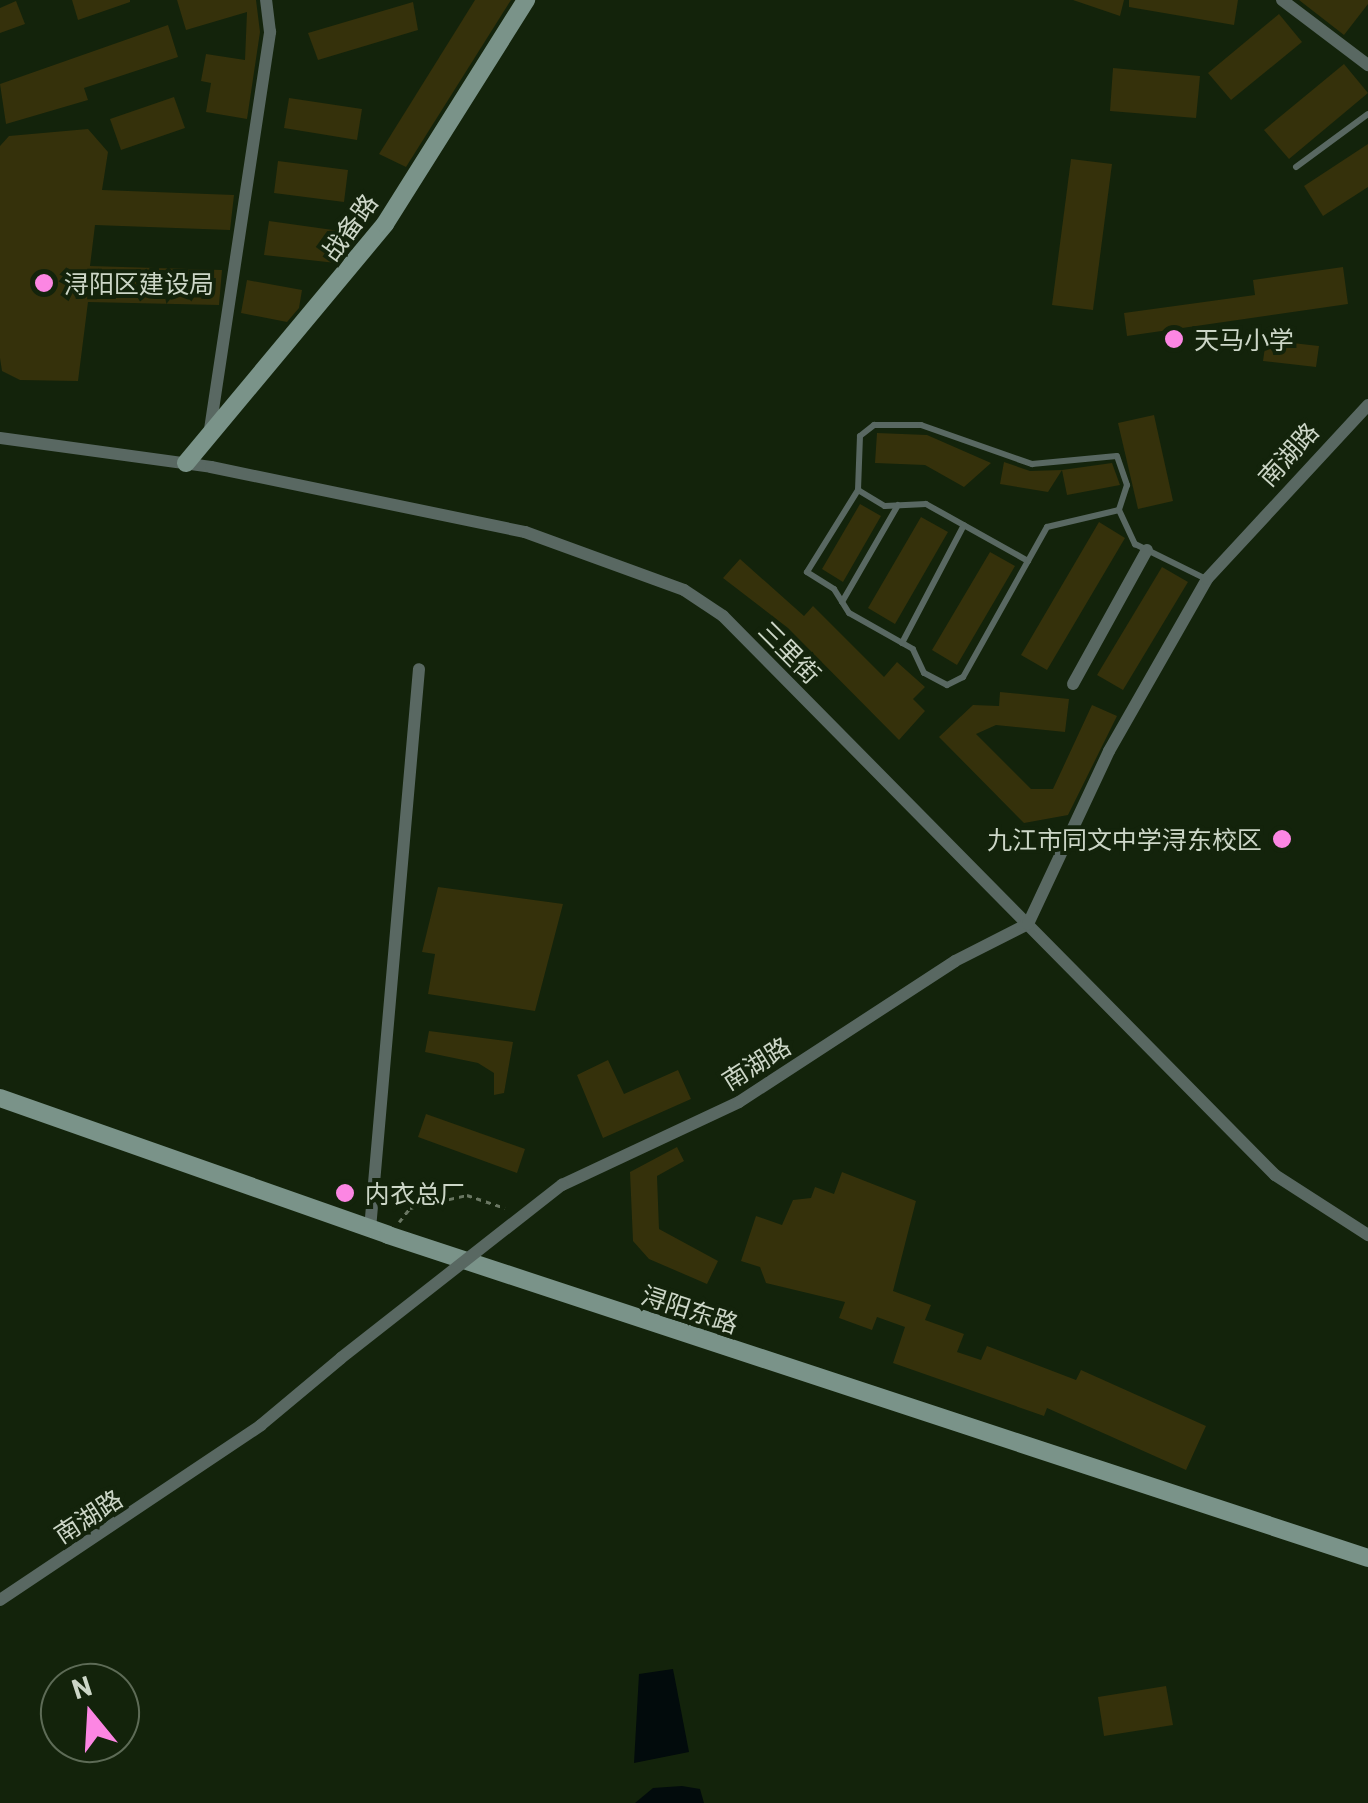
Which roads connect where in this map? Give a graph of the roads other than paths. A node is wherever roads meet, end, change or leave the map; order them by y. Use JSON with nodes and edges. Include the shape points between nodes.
{"nodes":[{"id":1,"x":266,"y":0,"type":"edge"},
{"id":2,"x":526,"y":0,"type":"edge"},
{"id":3,"x":1282,"y":0,"type":"edge"},
{"id":4,"x":1368,"y":65,"type":"edge"},
{"id":5,"x":1368,"y":114,"type":"edge"},
{"id":6,"x":1296,"y":167,"type":"dead end"},
{"id":7,"x":1368,"y":405,"type":"edge"},
{"id":8,"x":0,"y":438,"type":"edge"},
{"id":9,"x":208,"y":438,"type":"junction"},
{"id":10,"x":186,"y":464,"type":"junction"},
{"id":11,"x":858,"y":490,"type":"junction"},
{"id":12,"x":898,"y":505,"type":"junction"},
{"id":13,"x":1119,"y":510,"type":"junction"},
{"id":14,"x":964,"y":525,"type":"junction"},
{"id":15,"x":1147,"y":550,"type":"junction"},
{"id":16,"x":1028,"y":561,"type":"junction"},
{"id":17,"x":1207,"y":579,"type":"junction"},
{"id":18,"x":842,"y":602,"type":"junction"},
{"id":19,"x":902,"y":643,"type":"junction"},
{"id":20,"x":419,"y":668,"type":"dead end"},
{"id":21,"x":1072,"y":684,"type":"dead end"},
{"id":22,"x":1028,"y":924,"type":"junction"},
{"id":23,"x":0,"y":1098,"type":"edge"},
{"id":24,"x":370,"y":1229,"type":"junction"},
{"id":25,"x":1368,"y":1234,"type":"edge"},
{"id":26,"x":1368,"y":1558,"type":"edge"},
{"id":27,"x":0,"y":1600,"type":"edge"}],
"edges":[{"from":1,"to":9,"type":"street","via":[[270,32]]},
{"from":2,"to":9,"type":"main road","name":"战备路","via":[[385,224]]},
{"from":3,"to":4,"type":"street"},
{"from":5,"to":6,"type":"lane"},
{"from":7,"to":17,"type":"street","name":"南湖路"},
{"from":8,"to":10,"type":"street","name":"三里街"},
{"from":9,"to":10,"type":"main road","name":"战备路"},
{"from":10,"to":22,"type":"street","name":"三里街","via":[[525,532],[684,590],[723,616]]},
{"from":11,"to":12,"type":"lane","via":[[884,506]]},
{"from":11,"to":13,"type":"lane","via":[[860,436],[874,425],[920,425],[1032,464],[1117,456],[1127,486]]},
{"from":11,"to":18,"type":"lane","via":[[807,572]]},
{"from":12,"to":14,"type":"lane","via":[[926,504]]},
{"from":12,"to":18,"type":"lane"},
{"from":13,"to":15,"type":"lane"},
{"from":13,"to":16,"type":"lane","via":[[1048,527]]},
{"from":14,"to":16,"type":"lane"},
{"from":14,"to":19,"type":"lane"},
{"from":15,"to":17,"type":"lane"},
{"from":15,"to":21,"type":"street"},
{"from":16,"to":19,"type":"lane","via":[[963,677],[947,685],[924,674]]},
{"from":17,"to":22,"type":"street","name":"南湖路","via":[[1110,751]]},
{"from":18,"to":19,"type":"lane"},
{"from":20,"to":24,"type":"street"},
{"from":22,"to":25,"type":"street","name":"三里街","via":[[1275,1175]]},
{"from":22,"to":27,"type":"street","name":"南湖路","bridge":true,"via":[[955,962],[739,1102],[562,1185],[261,1426]]},
{"from":23,"to":24,"type":"main road","name":"浔阳东路"},
{"from":24,"to":26,"type":"main road","name":"浔阳东路"}]}
